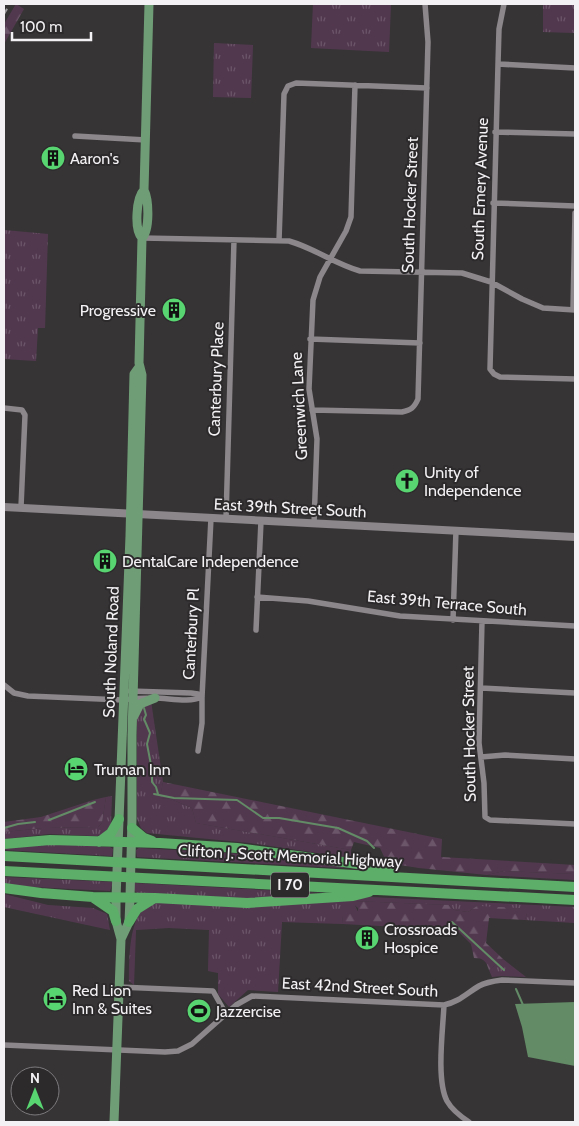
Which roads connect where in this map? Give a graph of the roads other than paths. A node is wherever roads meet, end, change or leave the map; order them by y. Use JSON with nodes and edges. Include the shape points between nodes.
{"nodes":[{"id":1,"x":148,"y":4,"type":"edge"},
{"id":2,"x":425,"y":4,"type":"edge"},
{"id":3,"x":504,"y":4,"type":"edge"},
{"id":4,"x":498,"y":64,"type":"junction"},
{"id":5,"x":575,"y":68,"type":"edge"},
{"id":6,"x":355,"y":85,"type":"junction"},
{"id":7,"x":427,"y":88,"type":"junction"},
{"id":8,"x":495,"y":132,"type":"junction"},
{"id":9,"x":575,"y":134,"type":"edge"},
{"id":10,"x":75,"y":136,"type":"dead end"},
{"id":11,"x":146,"y":140,"type":"junction"},
{"id":12,"x":493,"y":203,"type":"junction"},
{"id":13,"x":575,"y":206,"type":"edge"},
{"id":14,"x":575,"y":213,"type":"edge"},
{"id":15,"x":142,"y":238,"type":"junction"},
{"id":16,"x":234,"y":240,"type":"junction"},
{"id":17,"x":280,"y":241,"type":"junction"},
{"id":18,"x":330,"y":260,"type":"junction"},
{"id":19,"x":422,"y":272,"type":"junction"},
{"id":20,"x":491,"y":282,"type":"junction"},
{"id":21,"x":574,"y":310,"type":"edge"},
{"id":22,"x":310,"y":340,"type":"junction"},
{"id":23,"x":420,"y":343,"type":"junction"},
{"id":24,"x":575,"y":379,"type":"edge"},
{"id":25,"x":4,"y":408,"type":"edge"},
{"id":26,"x":312,"y":410,"type":"junction"},
{"id":27,"x":4,"y":507,"type":"edge"},
{"id":28,"x":21,"y":507,"type":"junction"},
{"id":29,"x":134,"y":514,"type":"junction"},
{"id":30,"x":211,"y":518,"type":"junction"},
{"id":31,"x":226,"y":519,"type":"junction"},
{"id":32,"x":261,"y":521,"type":"junction"},
{"id":33,"x":314,"y":524,"type":"junction"},
{"id":34,"x":456,"y":530,"type":"junction"},
{"id":35,"x":575,"y":537,"type":"edge"},
{"id":36,"x":257,"y":597,"type":"junction"},
{"id":37,"x":453,"y":620,"type":"junction"},
{"id":38,"x":482,"y":621,"type":"junction"},
{"id":39,"x":575,"y":626,"type":"edge"},
{"id":40,"x":256,"y":630,"type":"dead end"},
{"id":41,"x":4,"y":685,"type":"edge"},
{"id":42,"x":481,"y":688,"type":"junction"},
{"id":43,"x":575,"y":693,"type":"edge"},
{"id":44,"x":128,"y":695,"type":"junction"},
{"id":45,"x":202,"y":697,"type":"junction"},
{"id":46,"x":155,"y":698,"type":"junction"},
{"id":47,"x":132,"y":718,"type":"junction"},
{"id":48,"x":198,"y":751,"type":"dead end"},
{"id":49,"x":481,"y":757,"type":"junction"},
{"id":50,"x":575,"y":759,"type":"edge"},
{"id":51,"x":119,"y":819,"type":"junction"},
{"id":52,"x":575,"y":824,"type":"edge"},
{"id":53,"x":132,"y":828,"type":"junction"},
{"id":54,"x":98,"y":842,"type":"junction"},
{"id":55,"x":160,"y":843,"type":"junction"},
{"id":56,"x":4,"y":844,"type":"edge"},
{"id":57,"x":118,"y":846,"type":"junction"},
{"id":58,"x":132,"y":846,"type":"junction"},
{"id":59,"x":4,"y":856,"type":"edge"},
{"id":60,"x":4,"y":871,"type":"edge"},
{"id":61,"x":424,"y":879,"type":"junction"},
{"id":62,"x":575,"y":887,"type":"edge"},
{"id":63,"x":4,"y":888,"type":"edge"},
{"id":64,"x":376,"y":890,"type":"junction"},
{"id":65,"x":116,"y":893,"type":"junction"},
{"id":66,"x":130,"y":893,"type":"junction"},
{"id":67,"x":93,"y":897,"type":"junction"},
{"id":68,"x":155,"y":898,"type":"junction"},
{"id":69,"x":575,"y":900,"type":"edge"},
{"id":70,"x":116,"y":921,"type":"junction"},
{"id":71,"x":129,"y":922,"type":"junction"},
{"id":72,"x":121,"y":939,"type":"junction"},
{"id":73,"x":575,"y":983,"type":"edge"},
{"id":74,"x":120,"y":987,"type":"junction"},
{"id":75,"x":444,"y":1005,"type":"junction"},
{"id":76,"x":226,"y":1014,"type":"junction"},
{"id":77,"x":4,"y":1045,"type":"edge"},
{"id":78,"x":117,"y":1050,"type":"junction"},
{"id":79,"x":114,"y":1122,"type":"edge"},
{"id":80,"x":469,"y":1122,"type":"edge"}],
"edges":[{"from":1,"to":11,"type":"main road","name":"South Noland Road"},
{"from":2,"to":7,"type":"street","name":"South Hocker Street"},
{"from":3,"to":4,"type":"street","name":"South Emery Avenue"},
{"from":4,"to":5,"type":"street"},
{"from":4,"to":8,"type":"street","name":"South Emery Avenue"},
{"from":6,"to":7,"type":"street"},
{"from":6,"to":17,"type":"street","via":[[296,83],[286,88]]},
{"from":6,"to":18,"type":"street","name":"Greenwich Lane","via":[[351,217]]},
{"from":7,"to":19,"type":"street","name":"South Hocker Street"},
{"from":8,"to":9,"type":"street"},
{"from":8,"to":12,"type":"street","name":"South Emery Avenue"},
{"from":10,"to":11,"type":"street"},
{"from":11,"to":15,"type":"main road","name":"South Noland Road","via":[[144,190],[148,199],[147,231]]},
{"from":12,"to":13,"type":"street"},
{"from":12,"to":20,"type":"street","name":"South Emery Avenue"},
{"from":14,"to":21,"type":"street"},
{"from":15,"to":16,"type":"street"},
{"from":15,"to":29,"type":"main road","name":"South Noland Road","via":[[139,367],[134,374]]},
{"from":16,"to":17,"type":"street"},
{"from":16,"to":31,"type":"street","name":"Canterbury Place"},
{"from":17,"to":18,"type":"street","via":[[299,244]]},
{"from":18,"to":19,"type":"street","via":[[360,271]]},
{"from":18,"to":22,"type":"street","name":"Greenwich Lane","via":[[320,276],[312,300]]},
{"from":19,"to":20,"type":"street","via":[[462,273]]},
{"from":19,"to":23,"type":"street","name":"South Hocker Street"},
{"from":20,"to":21,"type":"street","via":[[543,308]]},
{"from":20,"to":24,"type":"street","name":"South Emery Avenue","via":[[489,365],[494,374],[500,377]]},
{"from":22,"to":23,"type":"street"},
{"from":22,"to":26,"type":"street","name":"Greenwich Lane"},
{"from":23,"to":26,"type":"street","name":"South Hocker Street","via":[[418,399],[410,410]]},
{"from":25,"to":28,"type":"street","via":[[22,410],[25,415]]},
{"from":26,"to":33,"type":"street","name":"Greenwich Lane","via":[[317,439]]},
{"from":27,"to":28,"type":"main road","name":"East 39th Street South"},
{"from":28,"to":29,"type":"main road","name":"East 39th Street South"},
{"from":29,"to":30,"type":"main road","name":"East 39th Street South"},
{"from":29,"to":44,"type":"main road","name":"South Noland Road"},
{"from":30,"to":31,"type":"main road","name":"East 39th Street South"},
{"from":30,"to":45,"type":"street","name":"Canterbury Pl"},
{"from":31,"to":32,"type":"main road","name":"East 39th Street South"},
{"from":32,"to":33,"type":"main road","name":"East 39th Street South"},
{"from":32,"to":36,"type":"street"},
{"from":33,"to":34,"type":"main road","name":"East 39th Street South"},
{"from":34,"to":35,"type":"main road","name":"East 39th Street South"},
{"from":34,"to":37,"type":"street"},
{"from":36,"to":37,"type":"street","name":"East 39th Terrace South"},
{"from":36,"to":40,"type":"street"},
{"from":37,"to":38,"type":"street","name":"East 39th Terrace South"},
{"from":38,"to":39,"type":"street","name":"East 39th Terrace South"},
{"from":38,"to":42,"type":"street","name":"South Hocker Street"},
{"from":41,"to":44,"type":"street","via":[[14,693],[28,696]]},
{"from":42,"to":43,"type":"street"},
{"from":42,"to":49,"type":"street","name":"South Hocker Street"},
{"from":44,"to":45,"type":"street","via":[[192,693]]},
{"from":44,"to":46,"type":"street"},
{"from":44,"to":47,"type":"main road","name":"South Noland Road"},
{"from":44,"to":51,"type":"main road","name":"South Noland Road"},
{"from":45,"to":46,"type":"street","via":[[193,700]]},
{"from":45,"to":48,"type":"street","name":"Canterbury Pl"},
{"from":46,"to":47,"type":"main road","via":[[140,704]]},
{"from":47,"to":53,"type":"main road","name":"South Noland Road"},
{"from":49,"to":50,"type":"street"},
{"from":49,"to":52,"type":"street","name":"South Hocker Street","via":[[485,816],[490,820]]},
{"from":51,"to":54,"type":"highway","via":[[109,835]]},
{"from":51,"to":57,"type":"main road","name":"South Noland Road"},
{"from":53,"to":55,"type":"highway","via":[[144,838]]},
{"from":53,"to":58,"type":"main road","name":"South Noland Road"},
{"from":54,"to":56,"type":"highway","via":[[50,840]]},
{"from":54,"to":57,"type":"highway"},
{"from":55,"to":58,"type":"highway"},
{"from":55,"to":61,"type":"highway","via":[[237,848],[358,864]]},
{"from":57,"to":58,"type":"highway"},
{"from":57,"to":65,"type":"main road","name":"South Noland Road"},
{"from":58,"to":66,"type":"main road","name":"South Noland Road"},
{"from":59,"to":61,"type":"highway","name":"Clifton J. Scott Memorial Highway","number":"I 70"},
{"from":60,"to":64,"type":"highway","name":"Clifton J. Scott Memorial Highway","number":"I 70"},
{"from":61,"to":62,"type":"highway","name":"Clifton J. Scott Memorial Highway","number":"I 70"},
{"from":63,"to":67,"type":"highway"},
{"from":64,"to":68,"type":"highway","via":[[352,896],[259,903]]},
{"from":64,"to":69,"type":"highway","name":"Clifton J. Scott Memorial Highway","number":"I 70"},
{"from":65,"to":66,"type":"highway"},
{"from":65,"to":67,"type":"highway"},
{"from":65,"to":70,"type":"main road","name":"South Noland Road"},
{"from":66,"to":68,"type":"highway"},
{"from":66,"to":71,"type":"main road","name":"South Noland Road"},
{"from":67,"to":70,"type":"highway","via":[[112,911]]},
{"from":68,"to":71,"type":"highway","via":[[137,909]]},
{"from":70,"to":72,"type":"main road","name":"South Noland Road"},
{"from":71,"to":72,"type":"main road","name":"South Noland Road"},
{"from":72,"to":74,"type":"main road","name":"South Noland Road"},
{"from":73,"to":75,"type":"street","name":"East 42nd Street South","via":[[493,981]]},
{"from":74,"to":76,"type":"street","via":[[213,992]]},
{"from":74,"to":78,"type":"main road","name":"South Noland Road"},
{"from":75,"to":76,"type":"street","name":"East 42nd Street South","via":[[252,996]]},
{"from":75,"to":80,"type":"street","via":[[443,1090],[454,1111]]},
{"from":76,"to":78,"type":"street","via":[[192,1044],[178,1051]]},
{"from":77,"to":78,"type":"street"},
{"from":78,"to":79,"type":"main road","name":"South Noland Road"}]}
